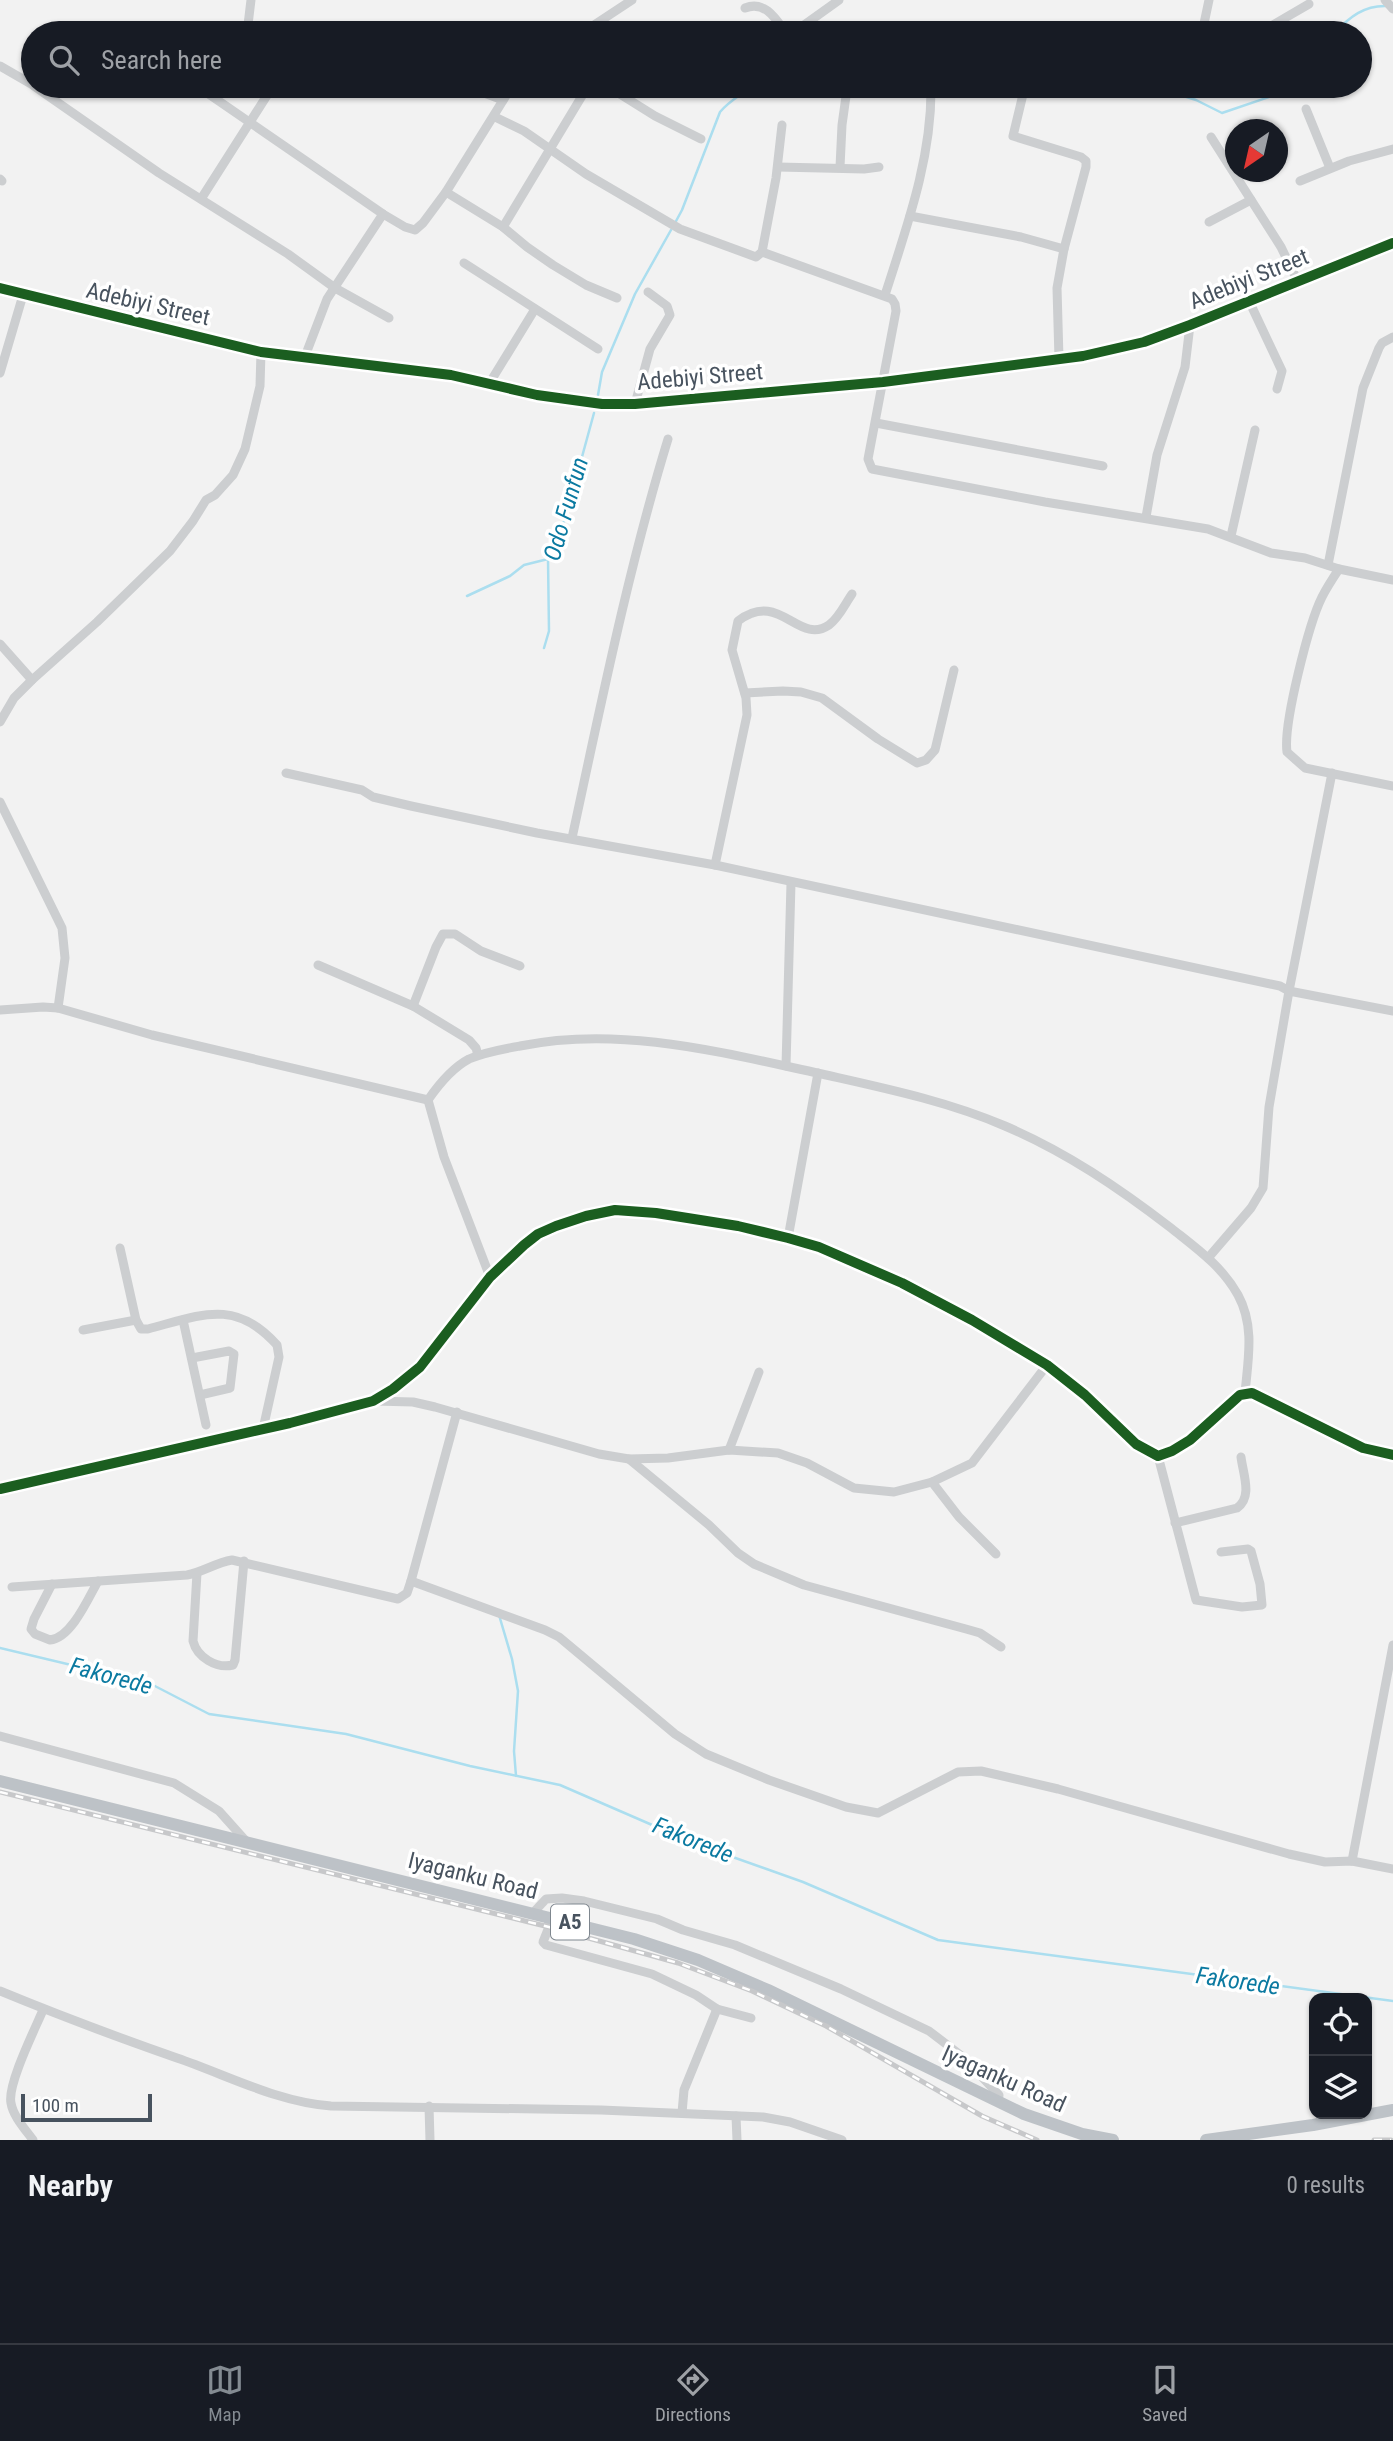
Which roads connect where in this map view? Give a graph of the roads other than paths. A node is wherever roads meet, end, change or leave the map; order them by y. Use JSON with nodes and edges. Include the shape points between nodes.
{"nodes":[{"id":1,"x":251,"y":0,"type":"edge"},
{"id":2,"x":632,"y":0,"type":"edge"},
{"id":3,"x":839,"y":0,"type":"edge"},
{"id":4,"x":1209,"y":0,"type":"edge"},
{"id":5,"x":1385,"y":0,"type":"edge"},
{"id":6,"x":1309,"y":4,"type":"dead end"},
{"id":7,"x":745,"y":8,"type":"dead end"},
{"id":8,"x":1393,"y":9,"type":"edge"},
{"id":9,"x":248,"y":21,"type":"edge"},
{"id":10,"x":600,"y":21,"type":"edge"},
{"id":11,"x":777,"y":21,"type":"edge"},
{"id":12,"x":810,"y":21,"type":"edge"},
{"id":13,"x":1205,"y":21,"type":"edge"},
{"id":14,"x":1280,"y":21,"type":"edge"},
{"id":15,"x":0,"y":66,"type":"edge"},
{"id":16,"x":21,"y":78,"type":"edge"},
{"id":17,"x":52,"y":98,"type":"edge"},
{"id":18,"x":215,"y":98,"type":"edge"},
{"id":19,"x":265,"y":98,"type":"edge"},
{"id":20,"x":498,"y":98,"type":"edge"},
{"id":21,"x":581,"y":98,"type":"edge"},
{"id":22,"x":627,"y":98,"type":"edge"},
{"id":23,"x":845,"y":98,"type":"edge"},
{"id":24,"x":931,"y":98,"type":"edge"},
{"id":25,"x":1023,"y":98,"type":"edge"},
{"id":26,"x":503,"y":100,"type":"joint"},
{"id":27,"x":1306,"y":109,"type":"dead end"},
{"id":28,"x":495,"y":117,"type":"junction"},
{"id":29,"x":250,"y":121,"type":"junction"},
{"id":30,"x":782,"y":125,"type":"dead end"},
{"id":31,"x":1211,"y":137,"type":"dead end"},
{"id":32,"x":701,"y":139,"type":"dead end"},
{"id":33,"x":550,"y":148,"type":"junction"},
{"id":34,"x":1393,"y":149,"type":"edge"},
{"id":35,"x":778,"y":167,"type":"junction"},
{"id":36,"x":840,"y":167,"type":"junction"},
{"id":37,"x":879,"y":167,"type":"dead end"},
{"id":38,"x":1330,"y":168,"type":"junction"},
{"id":39,"x":1300,"y":181,"type":"dead end"},
{"id":40,"x":446,"y":192,"type":"junction"},
{"id":41,"x":201,"y":199,"type":"junction"},
{"id":42,"x":1251,"y":200,"type":"junction"},
{"id":43,"x":383,"y":214,"type":"junction"},
{"id":44,"x":910,"y":216,"type":"junction"},
{"id":45,"x":1209,"y":222,"type":"dead end"},
{"id":46,"x":503,"y":227,"type":"junction"},
{"id":47,"x":1393,"y":243,"type":"edge"},
{"id":48,"x":1064,"y":249,"type":"junction"},
{"id":49,"x":762,"y":252,"type":"junction"},
{"id":50,"x":464,"y":263,"type":"dead end"},
{"id":51,"x":1298,"y":282,"type":"junction"},
{"id":52,"x":0,"y":288,"type":"edge"},
{"id":53,"x":335,"y":288,"type":"junction"},
{"id":54,"x":648,"y":292,"type":"dead end"},
{"id":55,"x":23,"y":295,"type":"junction"},
{"id":56,"x":885,"y":295,"type":"junction"},
{"id":57,"x":617,"y":298,"type":"dead end"},
{"id":58,"x":1250,"y":303,"type":"junction"},
{"id":59,"x":535,"y":309,"type":"junction"},
{"id":60,"x":389,"y":318,"type":"dead end"},
{"id":61,"x":1190,"y":326,"type":"junction"},
{"id":62,"x":1393,"y":337,"type":"edge"},
{"id":63,"x":598,"y":349,"type":"dead end"},
{"id":64,"x":261,"y":352,"type":"junction"},
{"id":65,"x":304,"y":359,"type":"junction"},
{"id":66,"x":1059,"y":359,"type":"junction"},
{"id":67,"x":0,"y":373,"type":"edge"},
{"id":68,"x":884,"y":382,"type":"junction"},
{"id":69,"x":489,"y":384,"type":"junction"},
{"id":70,"x":1277,"y":389,"type":"dead end"},
{"id":71,"x":635,"y":404,"type":"junction"},
{"id":72,"x":876,"y":424,"type":"junction"},
{"id":73,"x":1255,"y":429,"type":"dead end"},
{"id":74,"x":668,"y":439,"type":"dead end"},
{"id":75,"x":1103,"y":466,"type":"dead end"},
{"id":76,"x":1146,"y":517,"type":"junction"},
{"id":77,"x":1231,"y":536,"type":"junction"},
{"id":78,"x":1328,"y":565,"type":"junction"},
{"id":79,"x":1339,"y":569,"type":"junction"},
{"id":80,"x":1393,"y":580,"type":"edge"},
{"id":81,"x":852,"y":594,"type":"dead end"},
{"id":82,"x":0,"y":644,"type":"edge"},
{"id":83,"x":954,"y":670,"type":"dead end"},
{"id":84,"x":32,"y":680,"type":"junction"},
{"id":85,"x":745,"y":692,"type":"junction"},
{"id":86,"x":0,"y":722,"type":"edge"},
{"id":87,"x":286,"y":773,"type":"dead end"},
{"id":88,"x":1332,"y":773,"type":"junction"},
{"id":89,"x":1393,"y":786,"type":"edge"},
{"id":90,"x":0,"y":802,"type":"edge"},
{"id":91,"x":572,"y":838,"type":"junction"},
{"id":92,"x":715,"y":865,"type":"junction"},
{"id":93,"x":791,"y":883,"type":"junction"},
{"id":94,"x":318,"y":965,"type":"dead end"},
{"id":95,"x":520,"y":966,"type":"dead end"},
{"id":96,"x":1289,"y":990,"type":"junction"},
{"id":97,"x":413,"y":1006,"type":"junction"},
{"id":98,"x":58,"y":1008,"type":"junction"},
{"id":99,"x":0,"y":1010,"type":"edge"},
{"id":100,"x":1393,"y":1011,"type":"edge"},
{"id":101,"x":478,"y":1055,"type":"junction"},
{"id":102,"x":786,"y":1066,"type":"junction"},
{"id":103,"x":818,"y":1073,"type":"junction"},
{"id":104,"x":428,"y":1100,"type":"junction"},
{"id":105,"x":788,"y":1238,"type":"junction"},
{"id":106,"x":120,"y":1248,"type":"dead end"},
{"id":107,"x":1208,"y":1258,"type":"junction"},
{"id":108,"x":490,"y":1278,"type":"junction"},
{"id":109,"x":136,"y":1320,"type":"junction"},
{"id":110,"x":183,"y":1320,"type":"junction"},
{"id":111,"x":83,"y":1331,"type":"dead end"},
{"id":112,"x":192,"y":1358,"type":"junction"},
{"id":113,"x":1047,"y":1366,"type":"junction"},
{"id":114,"x":759,"y":1372,"type":"dead end"},
{"id":115,"x":1245,"y":1393,"type":"junction"},
{"id":116,"x":200,"y":1395,"type":"junction"},
{"id":117,"x":373,"y":1401,"type":"junction"},
{"id":118,"x":457,"y":1412,"type":"junction"},
{"id":119,"x":206,"y":1425,"type":"dead end"},
{"id":120,"x":263,"y":1429,"type":"junction"},
{"id":121,"x":729,"y":1450,"type":"junction"},
{"id":122,"x":1393,"y":1455,"type":"edge"},
{"id":123,"x":1158,"y":1456,"type":"junction"},
{"id":124,"x":1241,"y":1457,"type":"dead end"},
{"id":125,"x":629,"y":1459,"type":"junction"},
{"id":126,"x":932,"y":1482,"type":"junction"},
{"id":127,"x":0,"y":1489,"type":"edge"},
{"id":128,"x":1175,"y":1523,"type":"junction"},
{"id":129,"x":1221,"y":1552,"type":"dead end"},
{"id":130,"x":996,"y":1554,"type":"dead end"},
{"id":131,"x":244,"y":1561,"type":"junction"},
{"id":132,"x":197,"y":1573,"type":"junction"},
{"id":133,"x":98,"y":1581,"type":"junction"},
{"id":134,"x":411,"y":1581,"type":"junction"},
{"id":135,"x":52,"y":1584,"type":"junction"},
{"id":136,"x":12,"y":1587,"type":"dead end"},
{"id":137,"x":1393,"y":1645,"type":"edge"},
{"id":138,"x":1002,"y":1647,"type":"dead end"},
{"id":139,"x":0,"y":1736,"type":"edge"},
{"id":140,"x":0,"y":1781,"type":"edge"},
{"id":141,"x":245,"y":1840,"type":"junction"},
{"id":142,"x":1352,"y":1861,"type":"junction"},
{"id":143,"x":1393,"y":1870,"type":"edge"},
{"id":144,"x":533,"y":1913,"type":"junction"},
{"id":145,"x":548,"y":1917,"type":"junction"},
{"id":146,"x":0,"y":1991,"type":"edge"},
{"id":147,"x":717,"y":2009,"type":"junction"},
{"id":148,"x":43,"y":2010,"type":"junction"},
{"id":149,"x":751,"y":2018,"type":"dead end"},
{"id":150,"x":998,"y":2102,"type":"junction"},
{"id":151,"x":429,"y":2106,"type":"junction"},
{"id":152,"x":1393,"y":2110,"type":"edge"},
{"id":153,"x":682,"y":2113,"type":"junction"},
{"id":154,"x":736,"y":2116,"type":"junction"},
{"id":155,"x":33,"y":2140,"type":"edge"},
{"id":156,"x":430,"y":2140,"type":"edge"},
{"id":157,"x":737,"y":2140,"type":"edge"},
{"id":158,"x":842,"y":2140,"type":"edge"},
{"id":159,"x":1113,"y":2140,"type":"edge"},
{"id":160,"x":1206,"y":2140,"type":"edge"}],
"edges":[{"from":1,"to":9,"type":"street"},
{"from":2,"to":10,"type":"street"},
{"from":3,"to":12,"type":"street"},
{"from":4,"to":13,"type":"street"},
{"from":5,"to":8,"type":"street"},
{"from":6,"to":14,"type":"street"},
{"from":7,"to":11,"type":"street","via":[[760,3]]},
{"from":15,"to":16,"type":"street"},
{"from":17,"to":41,"type":"street"},
{"from":18,"to":29,"type":"street"},
{"from":19,"to":29,"type":"street"},
{"from":20,"to":26,"type":"street"},
{"from":21,"to":33,"type":"street"},
{"from":22,"to":32,"type":"street"},
{"from":23,"to":36,"type":"street"},
{"from":24,"to":44,"type":"street","via":[[930,129]]},
{"from":25,"to":48,"type":"street","via":[[1013,136],[1086,161]]},
{"from":26,"to":28,"type":"street"},
{"from":27,"to":38,"type":"street"},
{"from":28,"to":33,"type":"street"},
{"from":28,"to":40,"type":"street"},
{"from":29,"to":41,"type":"street"},
{"from":29,"to":43,"type":"street"},
{"from":30,"to":35,"type":"street"},
{"from":31,"to":42,"type":"street"},
{"from":33,"to":46,"type":"street"},
{"from":33,"to":49,"type":"street","via":[[680,229],[756,257]]},
{"from":34,"to":38,"type":"street"},
{"from":35,"to":36,"type":"street"},
{"from":35,"to":49,"type":"street"},
{"from":36,"to":37,"type":"street"},
{"from":38,"to":39,"type":"street"},
{"from":40,"to":43,"type":"street","via":[[415,230]]},
{"from":40,"to":46,"type":"street"},
{"from":41,"to":53,"type":"street"},
{"from":42,"to":45,"type":"street"},
{"from":42,"to":51,"type":"street"},
{"from":43,"to":53,"type":"street"},
{"from":44,"to":48,"type":"street"},
{"from":44,"to":56,"type":"street"},
{"from":46,"to":57,"type":"street","via":[[553,265]]},
{"from":47,"to":51,"type":"street","name":"Adebiyi Street"},
{"from":48,"to":66,"type":"street","via":[[1057,288]]},
{"from":49,"to":56,"type":"street"},
{"from":50,"to":59,"type":"street"},
{"from":51,"to":58,"type":"street","name":"Adebiyi Street"},
{"from":52,"to":55,"type":"street","name":"Adebiyi Street"},
{"from":53,"to":60,"type":"street"},
{"from":53,"to":65,"type":"street"},
{"from":54,"to":71,"type":"street","via":[[667,306],[670,316],[650,349]]},
{"from":55,"to":64,"type":"street","name":"Adebiyi Street"},
{"from":55,"to":67,"type":"street"},
{"from":56,"to":68,"type":"street","via":[[896,311]]},
{"from":58,"to":61,"type":"street","name":"Adebiyi Street"},
{"from":58,"to":70,"type":"street","via":[[1282,370]]},
{"from":59,"to":63,"type":"street"},
{"from":59,"to":69,"type":"street"},
{"from":61,"to":66,"type":"street","name":"Adebiyi Street","via":[[1120,348]]},
{"from":61,"to":76,"type":"street","via":[[1185,367],[1157,455]]},
{"from":62,"to":78,"type":"street","via":[[1379,348],[1363,388]]},
{"from":64,"to":65,"type":"street","name":"Adebiyi Street"},
{"from":64,"to":84,"type":"street","via":[[260,386],[245,449],[233,475],[206,500],[146,575]]},
{"from":65,"to":69,"type":"street","name":"Adebiyi Street","via":[[451,375]]},
{"from":66,"to":68,"type":"street","name":"Adebiyi Street"},
{"from":68,"to":71,"type":"street","name":"Adebiyi Street"},
{"from":68,"to":72,"type":"street"},
{"from":69,"to":71,"type":"street","name":"Adebiyi Street","via":[[537,396]]},
{"from":72,"to":75,"type":"street"},
{"from":72,"to":76,"type":"street","via":[[868,459],[876,471]]},
{"from":73,"to":77,"type":"street"},
{"from":74,"to":91,"type":"street","via":[[625,596]]},
{"from":76,"to":77,"type":"street"},
{"from":77,"to":78,"type":"street","via":[[1271,553]]},
{"from":78,"to":79,"type":"street"},
{"from":79,"to":80,"type":"street"},
{"from":79,"to":88,"type":"street","via":[[1311,623],[1285,742],[1295,761]]},
{"from":81,"to":85,"type":"street","via":[[837,618],[820,629],[807,629],[767,611],[738,621],[732,650]]},
{"from":82,"to":84,"type":"street"},
{"from":83,"to":85,"type":"street","via":[[934,750],[917,763],[822,698],[801,692]]},
{"from":84,"to":86,"type":"street"},
{"from":85,"to":92,"type":"street","via":[[747,715]]},
{"from":87,"to":91,"type":"street","via":[[399,803]]},
{"from":88,"to":89,"type":"street"},
{"from":88,"to":96,"type":"street"},
{"from":90,"to":98,"type":"street","via":[[62,928],[65,958]]},
{"from":91,"to":92,"type":"street"},
{"from":92,"to":93,"type":"street"},
{"from":93,"to":96,"type":"street"},
{"from":93,"to":102,"type":"street"},
{"from":94,"to":97,"type":"street"},
{"from":95,"to":97,"type":"street","via":[[481,951],[455,934],[443,934]]},
{"from":96,"to":100,"type":"street"},
{"from":96,"to":107,"type":"street","via":[[1267,1125],[1263,1188]]},
{"from":97,"to":101,"type":"street","via":[[469,1040]]},
{"from":98,"to":99,"type":"street"},
{"from":98,"to":104,"type":"street","via":[[152,1035]]},
{"from":101,"to":102,"type":"street","via":[[541,1041],[606,1037]]},
{"from":101,"to":104,"type":"street","via":[[459,1065]]},
{"from":102,"to":103,"type":"street"},
{"from":103,"to":105,"type":"street"},
{"from":103,"to":107,"type":"street","via":[[949,1106],[1043,1143],[1128,1194]]},
{"from":104,"to":108,"type":"street","via":[[444,1157]]},
{"from":105,"to":108,"type":"street","via":[[656,1213],[600,1212],[538,1234]]},
{"from":105,"to":113,"type":"street","via":[[913,1288]]},
{"from":106,"to":109,"type":"street"},
{"from":107,"to":115,"type":"street","via":[[1226,1277],[1245,1311],[1249,1349]]},
{"from":108,"to":117,"type":"street","via":[[420,1367]]},
{"from":109,"to":110,"type":"street","via":[[145,1329]]},
{"from":109,"to":111,"type":"street"},
{"from":110,"to":112,"type":"street"},
{"from":110,"to":120,"type":"street","via":[[223,1312],[256,1327],[277,1345],[279,1357]]},
{"from":112,"to":116,"type":"street"},
{"from":112,"to":116,"type":"street","via":[[234,1354],[230,1388]]},
{"from":113,"to":123,"type":"street","via":[[1136,1444]]},
{"from":113,"to":126,"type":"street","via":[[979,1456]]},
{"from":114,"to":121,"type":"street"},
{"from":115,"to":122,"type":"street","via":[[1260,1395],[1363,1448]]},
{"from":115,"to":123,"type":"street","via":[[1190,1440]]},
{"from":116,"to":119,"type":"street"},
{"from":117,"to":118,"type":"street","via":[[413,1402]]},
{"from":117,"to":120,"type":"street"},
{"from":118,"to":125,"type":"street"},
{"from":118,"to":134,"type":"street"},
{"from":120,"to":127,"type":"street"},
{"from":121,"to":125,"type":"street"},
{"from":121,"to":126,"type":"street","via":[[794,1457],[864,1491],[894,1492]]},
{"from":123,"to":128,"type":"street"},
{"from":124,"to":128,"type":"street","via":[[1247,1497],[1243,1504]]},
{"from":125,"to":138,"type":"street","via":[[754,1563],[804,1585],[980,1633]]},
{"from":126,"to":130,"type":"street"},
{"from":128,"to":129,"type":"street","via":[[1196,1600],[1242,1607],[1262,1605],[1251,1551]]},
{"from":131,"to":132,"type":"street","via":[[215,1563]]},
{"from":131,"to":132,"type":"street","via":[[235,1660],[228,1667],[195,1650]]},
{"from":131,"to":134,"type":"street","via":[[385,1598],[403,1597]]},
{"from":132,"to":133,"type":"street"},
{"from":133,"to":135,"type":"street"},
{"from":133,"to":135,"type":"street","via":[[72,1625],[57,1640],[31,1629]]},
{"from":134,"to":142,"type":"street","via":[[559,1637],[665,1726],[706,1754],[846,1807],[878,1813],[958,1772],[981,1771],[1289,1854],[1325,1862]]},
{"from":135,"to":136,"type":"street"},
{"from":137,"to":142,"type":"street"},
{"from":139,"to":141,"type":"street","via":[[174,1783],[219,1811]]},
{"from":140,"to":141,"type":"highway","name":"Iyaganku Road","number":"A5"},
{"from":141,"to":144,"type":"highway","name":"Iyaganku Road","number":"A5"},
{"from":142,"to":143,"type":"street"},
{"from":144,"to":145,"type":"highway","name":"Iyaganku Road","number":"A5"},
{"from":144,"to":150,"type":"street","via":[[546,1899],[573,1900],[628,1910],[735,1945],[929,2031],[992,2085]]},
{"from":145,"to":147,"type":"street","via":[[544,1944],[652,1974]]},
{"from":145,"to":150,"type":"highway","name":"Iyaganku Road","number":"A5","via":[[634,1939],[728,1972]]},
{"from":146,"to":148,"type":"street"},
{"from":147,"to":149,"type":"street"},
{"from":147,"to":153,"type":"street","via":[[684,2090]]},
{"from":148,"to":151,"type":"street","via":[[304,2102]]},
{"from":148,"to":155,"type":"street","via":[[10,2098]]},
{"from":150,"to":159,"type":"highway","name":"Iyaganku Road","number":"A5","via":[[1082,2134]]},
{"from":151,"to":153,"type":"street"},
{"from":151,"to":156,"type":"street"},
{"from":152,"to":160,"type":"highway"},
{"from":153,"to":154,"type":"street"},
{"from":154,"to":157,"type":"street"},
{"from":154,"to":158,"type":"street","via":[[790,2122]]}]}
